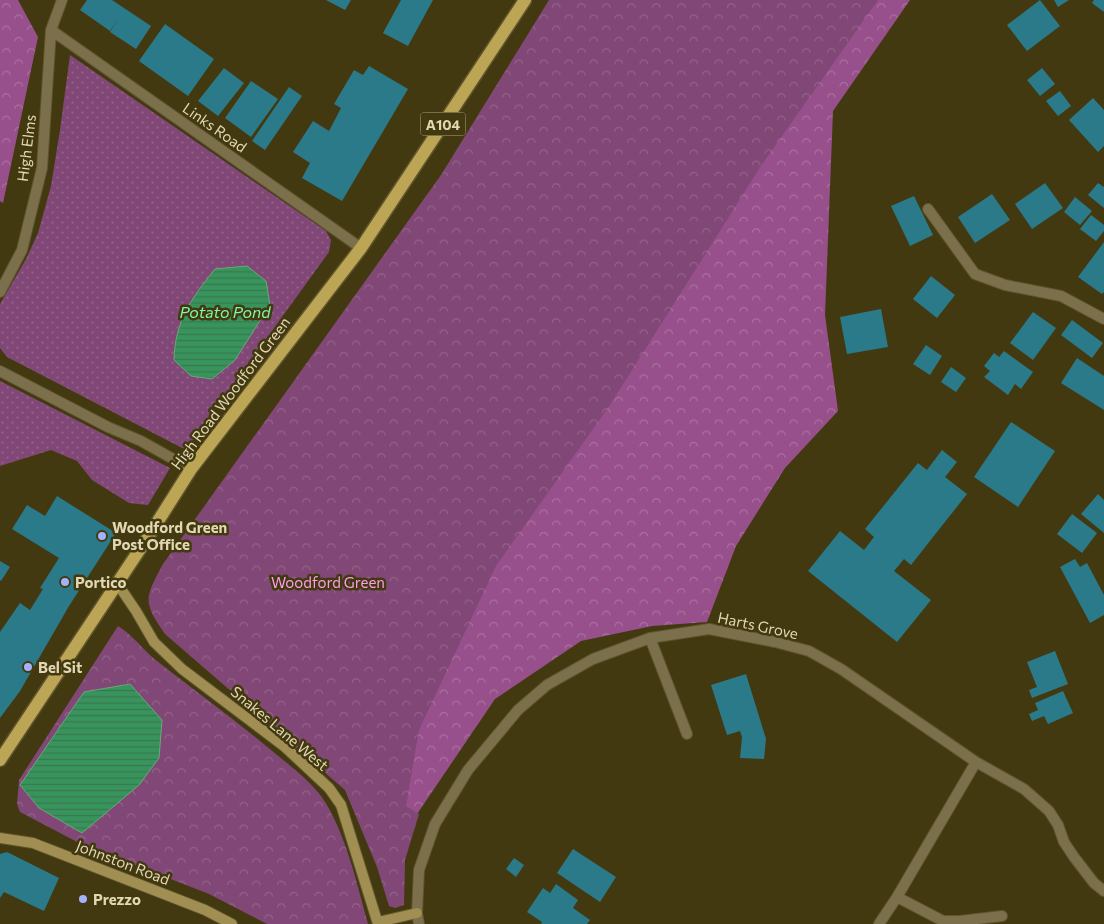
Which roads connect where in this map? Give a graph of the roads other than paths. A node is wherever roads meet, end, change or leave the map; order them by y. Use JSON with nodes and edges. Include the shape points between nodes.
{"nodes":[{"id":1,"x":62,"y":0,"type":"edge"},
{"id":2,"x":525,"y":0,"type":"edge"},
{"id":3,"x":51,"y":30,"type":"junction"},
{"id":4,"x":928,"y":209,"type":"dead end"},
{"id":5,"x":361,"y":248,"type":"junction"},
{"id":6,"x":0,"y":292,"type":"edge"},
{"id":7,"x":1104,"y":319,"type":"edge"},
{"id":8,"x":0,"y":371,"type":"edge"},
{"id":9,"x":191,"y":469,"type":"junction"},
{"id":10,"x":117,"y":583,"type":"junction"},
{"id":11,"x":650,"y":638,"type":"junction"},
{"id":12,"x":687,"y":734,"type":"dead end"},
{"id":13,"x":0,"y":760,"type":"edge"},
{"id":14,"x":976,"y":762,"type":"junction"},
{"id":15,"x":0,"y":838,"type":"edge"},
{"id":16,"x":1104,"y":891,"type":"edge"},
{"id":17,"x":897,"y":897,"type":"junction"},
{"id":18,"x":417,"y":913,"type":"junction"},
{"id":19,"x":1002,"y":916,"type":"dead end"},
{"id":20,"x":378,"y":923,"type":"edge"},
{"id":21,"x":232,"y":924,"type":"edge"},
{"id":22,"x":419,"y":924,"type":"edge"},
{"id":23,"x":880,"y":924,"type":"edge"}],
"edges":[{"from":1,"to":3,"type":"street","name":"High Elms"},
{"from":2,"to":5,"type":"main road","name":"High Road Woodford Green","number":"A104"},
{"from":3,"to":5,"type":"street","name":"Links Road"},
{"from":3,"to":6,"type":"street","name":"High Elms","via":[[42,168],[22,250]]},
{"from":4,"to":7,"type":"street","via":[[975,274],[1005,286],[1061,296]]},
{"from":5,"to":9,"type":"main road","name":"High Road Woodford Green","number":"A104"},
{"from":8,"to":9,"type":"street"},
{"from":9,"to":10,"type":"main road","name":"High Road Woodford Green","number":"A104"},
{"from":10,"to":13,"type":"main road","name":"High Road Woodford Green","number":"A104"},
{"from":10,"to":20,"type":"street","name":"Snakes Lane West","via":[[154,642],[182,669],[285,747],[329,788],[341,805]]},
{"from":11,"to":12,"type":"street"},
{"from":11,"to":14,"type":"street","name":"Harts Grove","via":[[710,629],[809,651],[841,669]]},
{"from":11,"to":18,"type":"street","name":"Harts Grove","via":[[593,659],[547,685],[512,717],[468,770],[435,824],[419,870]]},
{"from":14,"to":16,"type":"street","name":"Harts Grove","via":[[1024,789],[1049,811],[1074,857]]},
{"from":14,"to":17,"type":"street"},
{"from":15,"to":21,"type":"street","name":"Johnston Road","via":[[33,843],[205,910]]},
{"from":17,"to":19,"type":"street","via":[[943,921]]},
{"from":17,"to":23,"type":"street"},
{"from":18,"to":20,"type":"street"},
{"from":18,"to":22,"type":"street","name":"Harts Grove"}]}
